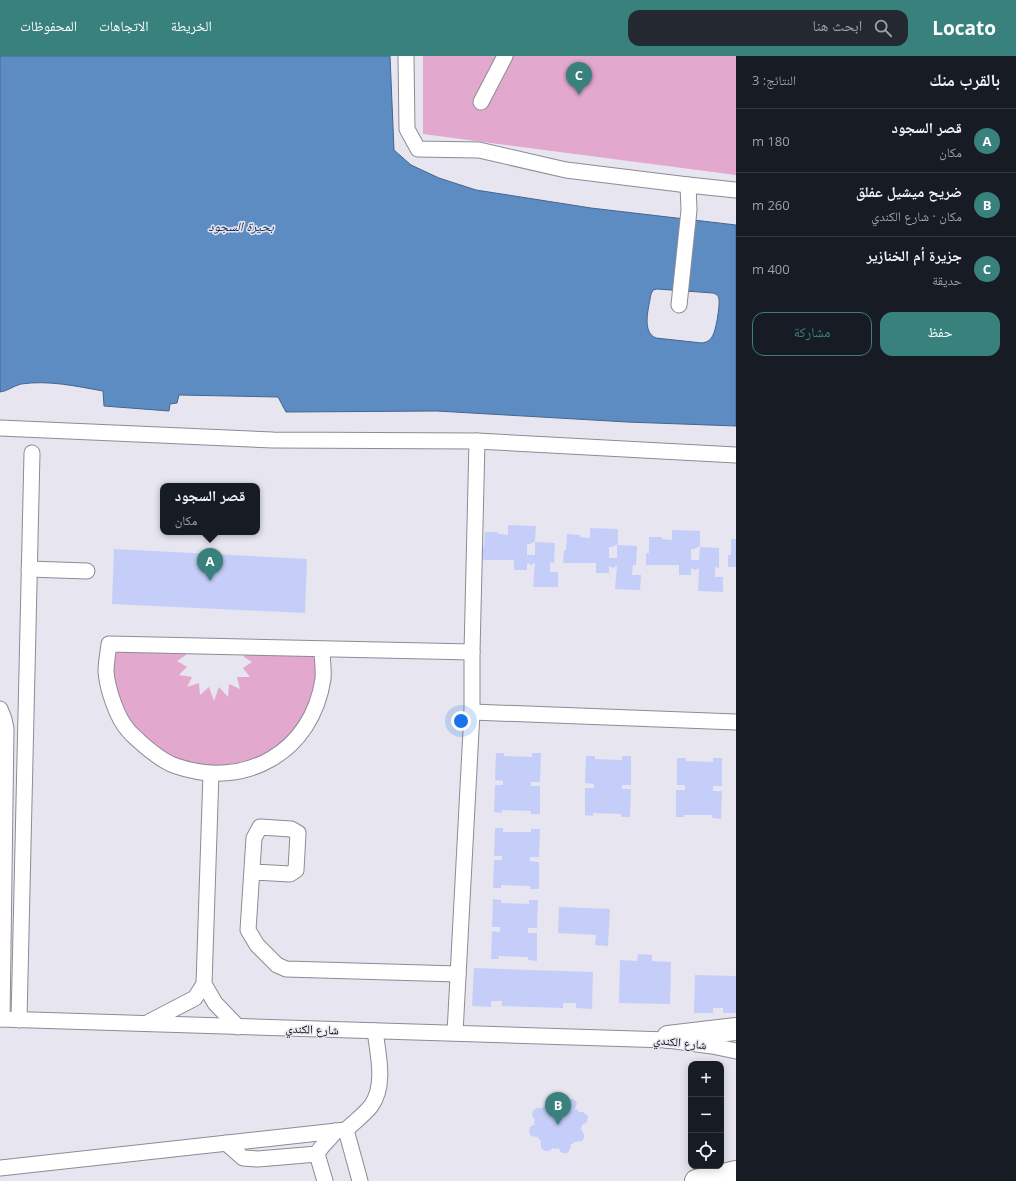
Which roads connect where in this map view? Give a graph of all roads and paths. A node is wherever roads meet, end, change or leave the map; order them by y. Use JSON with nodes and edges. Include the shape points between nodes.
{"nodes":[{"id":1,"x":406,"y":56,"type":"edge"},
{"id":2,"x":505,"y":56,"type":"edge"},
{"id":3,"x":481,"y":102,"type":"dead end"},
{"id":4,"x":688,"y":185,"type":"junction"},
{"id":5,"x":736,"y":190,"type":"edge"},
{"id":6,"x":680,"y":305,"type":"dead end"},
{"id":7,"x":0,"y":428,"type":"edge"},
{"id":8,"x":478,"y":441,"type":"junction"},
{"id":9,"x":32,"y":453,"type":"dead end"},
{"id":10,"x":736,"y":456,"type":"edge"},
{"id":11,"x":29,"y":569,"type":"junction"},
{"id":12,"x":87,"y":571,"type":"dead end"},
{"id":13,"x":322,"y":649,"type":"junction"},
{"id":14,"x":472,"y":652,"type":"junction"},
{"id":15,"x":0,"y":709,"type":"edge"},
{"id":16,"x":472,"y":712,"type":"junction"},
{"id":17,"x":736,"y":722,"type":"edge"},
{"id":18,"x":211,"y":773,"type":"junction"},
{"id":19,"x":252,"y":872,"type":"dead end"},
{"id":20,"x":458,"y":974,"type":"junction"},
{"id":21,"x":204,"y":984,"type":"junction"},
{"id":22,"x":1,"y":1019,"type":"edge"},
{"id":23,"x":19,"y":1020,"type":"junction"},
{"id":24,"x":146,"y":1024,"type":"junction"},
{"id":25,"x":238,"y":1027,"type":"junction"},
{"id":26,"x":736,"y":1029,"type":"edge"},
{"id":27,"x":375,"y":1031,"type":"junction"},
{"id":28,"x":455,"y":1033,"type":"junction"},
{"id":29,"x":736,"y":1036,"type":"edge"},
{"id":30,"x":668,"y":1037,"type":"junction"},
{"id":31,"x":623,"y":1038,"type":"junction"},
{"id":32,"x":736,"y":1051,"type":"edge"},
{"id":33,"x":341,"y":1131,"type":"junction"},
{"id":34,"x":226,"y":1143,"type":"junction"},
{"id":35,"x":317,"y":1154,"type":"junction"},
{"id":36,"x":0,"y":1168,"type":"edge"},
{"id":37,"x":736,"y":1172,"type":"edge"},
{"id":38,"x":325,"y":1181,"type":"edge"},
{"id":39,"x":360,"y":1181,"type":"edge"},
{"id":40,"x":696,"y":1181,"type":"edge"}],
"edges":[{"from":1,"to":4,"type":"street","via":[[407,129],[418,149],[479,150],[566,170]]},
{"from":2,"to":3,"type":"street"},
{"from":4,"to":5,"type":"street"},
{"from":4,"to":6,"type":"street","via":[[689,210]]},
{"from":7,"to":8,"type":"street","via":[[273,440]]},
{"from":8,"to":10,"type":"street"},
{"from":8,"to":14,"type":"street"},
{"from":9,"to":11,"type":"street"},
{"from":11,"to":12,"type":"street"},
{"from":11,"to":23,"type":"street"},
{"from":13,"to":14,"type":"street"},
{"from":13,"to":18,"type":"street","via":[[323,678],[317,705],[304,729],[290,745],[266,763],[224,774]]},
{"from":13,"to":18,"type":"street","via":[[109,644],[106,671],[112,701],[127,729],[148,750],[175,766],[199,773]]},
{"from":14,"to":16,"type":"street"},
{"from":15,"to":22,"type":"street","via":[[6,729]]},
{"from":16,"to":17,"type":"street"},
{"from":16,"to":20,"type":"street"},
{"from":18,"to":21,"type":"street"},
{"from":19,"to":20,"type":"street","via":[[248,930],[257,945],[277,966],[286,969]]},
{"from":20,"to":28,"type":"street"},
{"from":21,"to":24,"type":"street","via":[[194,998]]},
{"from":21,"to":25,"type":"street","via":[[215,1003]]},
{"from":22,"to":23,"type":"street","name":"شارع الكندي"},
{"from":23,"to":24,"type":"street","name":"شارع الكندي"},
{"from":24,"to":25,"type":"street","name":"شارع الكندي"},
{"from":25,"to":27,"type":"street","name":"شارع الكندي"},
{"from":26,"to":30,"type":"highway"},
{"from":27,"to":28,"type":"street","name":"شارع الكندي"},
{"from":27,"to":33,"type":"street","via":[[378,1090],[371,1106]]},
{"from":28,"to":31,"type":"street","name":"شارع الكندي"},
{"from":29,"to":30,"type":"street","name":"شارع الكندي"},
{"from":30,"to":31,"type":"street","name":"شارع الكندي"},
{"from":31,"to":32,"type":"street","name":"شارع الكندي","via":[[668,1040]]},
{"from":33,"to":34,"type":"street"},
{"from":33,"to":35,"type":"street","via":[[320,1148]]},
{"from":33,"to":39,"type":"street"},
{"from":34,"to":35,"type":"street","via":[[242,1158]]},
{"from":34,"to":36,"type":"street"},
{"from":35,"to":38,"type":"street"},
{"from":37,"to":40,"type":"highway"}]}
